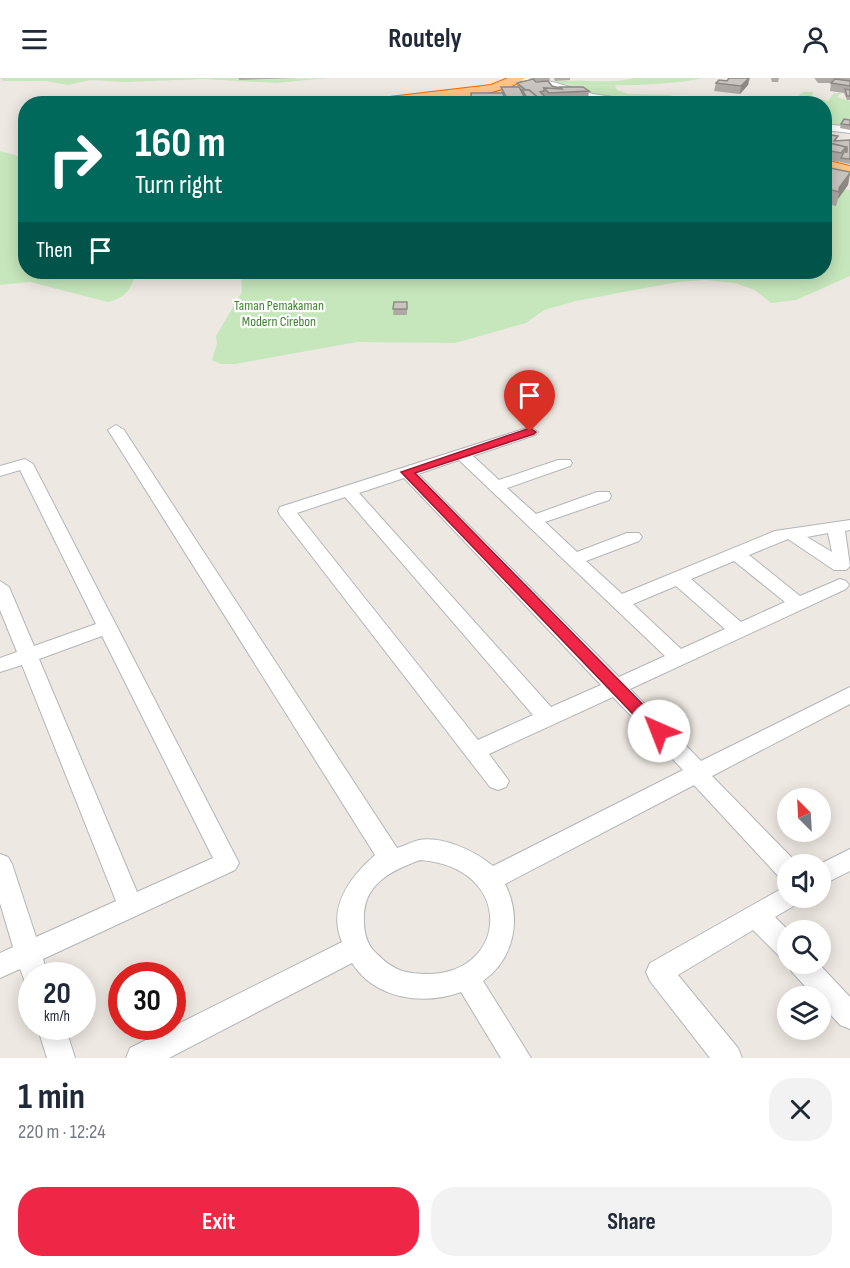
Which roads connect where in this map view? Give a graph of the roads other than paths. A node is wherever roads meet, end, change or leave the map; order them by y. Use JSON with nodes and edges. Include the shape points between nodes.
{"nodes":[{"id":1,"x":514,"y":83,"type":"edge"},
{"id":2,"x":421,"y":96,"type":"edge"},
{"id":3,"x":592,"y":96,"type":"edge"},
{"id":4,"x":832,"y":128,"type":"edge"},
{"id":5,"x":850,"y":130,"type":"edge"},
{"id":6,"x":832,"y":166,"type":"edge"},
{"id":7,"x":850,"y":170,"type":"edge"},
{"id":8,"x":116,"y":430,"type":"dead end"},
{"id":9,"x":530,"y":432,"type":"dead end"},
{"id":10,"x":462,"y":454,"type":"junction"},
{"id":11,"x":564,"y":463,"type":"dead end"},
{"id":12,"x":0,"y":471,"type":"edge"},
{"id":13,"x":407,"y":472,"type":"junction"},
{"id":14,"x":496,"y":486,"type":"junction"},
{"id":15,"x":348,"y":491,"type":"junction"},
{"id":16,"x":603,"y":496,"type":"dead end"},
{"id":17,"x":533,"y":521,"type":"junction"},
{"id":18,"x":843,"y":526,"type":"edge"},
{"id":19,"x":790,"y":533,"type":"junction"},
{"id":20,"x":633,"y":537,"type":"dead end"},
{"id":21,"x":736,"y":554,"type":"junction"},
{"id":22,"x":574,"y":559,"type":"junction"},
{"id":23,"x":678,"y":578,"type":"junction"},
{"id":24,"x":840,"y":585,"type":"dead end"},
{"id":25,"x":0,"y":587,"type":"edge"},
{"id":26,"x":620,"y":602,"type":"junction"},
{"id":27,"x":799,"y":604,"type":"junction"},
{"id":28,"x":108,"y":627,"type":"junction"},
{"id":29,"x":739,"y":631,"type":"junction"},
{"id":30,"x":28,"y":655,"type":"junction"},
{"id":31,"x":679,"y":658,"type":"junction"},
{"id":32,"x":0,"y":665,"type":"edge"},
{"id":33,"x":616,"y":687,"type":"junction"},
{"id":34,"x":850,"y":695,"type":"edge"},
{"id":35,"x":548,"y":718,"type":"junction"},
{"id":36,"x":474,"y":751,"type":"junction"},
{"id":37,"x":697,"y":773,"type":"junction"},
{"id":38,"x":498,"y":782,"type":"dead end"},
{"id":39,"x":390,"y":858,"type":"junction"},
{"id":40,"x":777,"y":858,"type":"edge"},
{"id":41,"x":849,"y":861,"type":"edge"},
{"id":42,"x":0,"y":864,"type":"edge"},
{"id":43,"x":831,"y":870,"type":"edge"},
{"id":44,"x":489,"y":880,"type":"junction"},
{"id":45,"x":777,"y":903,"type":"edge"},
{"id":46,"x":131,"y":907,"type":"junction"},
{"id":47,"x":756,"y":915,"type":"junction"},
{"id":48,"x":777,"y":937,"type":"edge"},
{"id":49,"x":356,"y":948,"type":"junction"},
{"id":50,"x":31,"y":962,"type":"edge"},
{"id":51,"x":35,"y":962,"type":"edge"},
{"id":52,"x":18,"y":965,"type":"edge"},
{"id":53,"x":0,"y":966,"type":"edge"},
{"id":54,"x":811,"y":974,"type":"edge"},
{"id":55,"x":466,"y":977,"type":"junction"},
{"id":56,"x":850,"y":1016,"type":"edge"},
{"id":57,"x":55,"y":1040,"type":"edge"},
{"id":58,"x":61,"y":1058,"type":"edge"},
{"id":59,"x":140,"y":1058,"type":"edge"},
{"id":60,"x":517,"y":1058,"type":"edge"},
{"id":61,"x":728,"y":1058,"type":"edge"}],
"edges":[{"from":1,"to":2,"type":"highway"},
{"from":1,"to":3,"type":"street","via":[[553,84]]},
{"from":4,"to":5,"type":"street"},
{"from":6,"to":7,"type":"highway"},
{"from":8,"to":39,"type":"street"},
{"from":9,"to":10,"type":"street"},
{"from":10,"to":13,"type":"street"},
{"from":10,"to":14,"type":"street"},
{"from":11,"to":14,"type":"street"},
{"from":12,"to":28,"type":"street","via":[[25,464]]},
{"from":13,"to":15,"type":"street"},
{"from":13,"to":33,"type":"street"},
{"from":14,"to":17,"type":"street"},
{"from":15,"to":35,"type":"street"},
{"from":15,"to":36,"type":"street","via":[[286,511]]},
{"from":16,"to":17,"type":"street"},
{"from":17,"to":22,"type":"street"},
{"from":18,"to":19,"type":"street"},
{"from":18,"to":19,"type":"street","via":[[840,566]]},
{"from":19,"to":21,"type":"street"},
{"from":20,"to":22,"type":"street"},
{"from":21,"to":23,"type":"street"},
{"from":21,"to":27,"type":"street"},
{"from":22,"to":26,"type":"street"},
{"from":23,"to":26,"type":"street"},
{"from":23,"to":29,"type":"street"},
{"from":24,"to":27,"type":"street"},
{"from":25,"to":30,"type":"street"},
{"from":26,"to":31,"type":"street"},
{"from":27,"to":29,"type":"street"},
{"from":28,"to":30,"type":"street"},
{"from":28,"to":46,"type":"street","via":[[227,863]]},
{"from":29,"to":31,"type":"street"},
{"from":30,"to":32,"type":"street"},
{"from":30,"to":46,"type":"street"},
{"from":31,"to":33,"type":"street"},
{"from":33,"to":35,"type":"street"},
{"from":33,"to":37,"type":"street"},
{"from":34,"to":37,"type":"street"},
{"from":35,"to":36,"type":"street"},
{"from":36,"to":38,"type":"street"},
{"from":37,"to":40,"type":"street"},
{"from":37,"to":44,"type":"street"},
{"from":39,"to":44,"type":"street","via":[[420,850],[436,851],[466,860]]},
{"from":39,"to":49,"type":"street","via":[[368,874],[353,896],[349,922]]},
{"from":41,"to":43,"type":"street"},
{"from":42,"to":50,"type":"street"},
{"from":44,"to":55,"type":"street","via":[[503,914],[500,938],[487,960]]},
{"from":45,"to":47,"type":"street"},
{"from":46,"to":51,"type":"street"},
{"from":47,"to":48,"type":"street"},
{"from":47,"to":61,"type":"street","via":[[659,972]]},
{"from":49,"to":55,"type":"street","via":[[374,970],[403,985],[435,987]]},
{"from":49,"to":59,"type":"street"},
{"from":52,"to":53,"type":"street"},
{"from":54,"to":56,"type":"street"},
{"from":55,"to":60,"type":"street"},
{"from":57,"to":58,"type":"street"}]}
